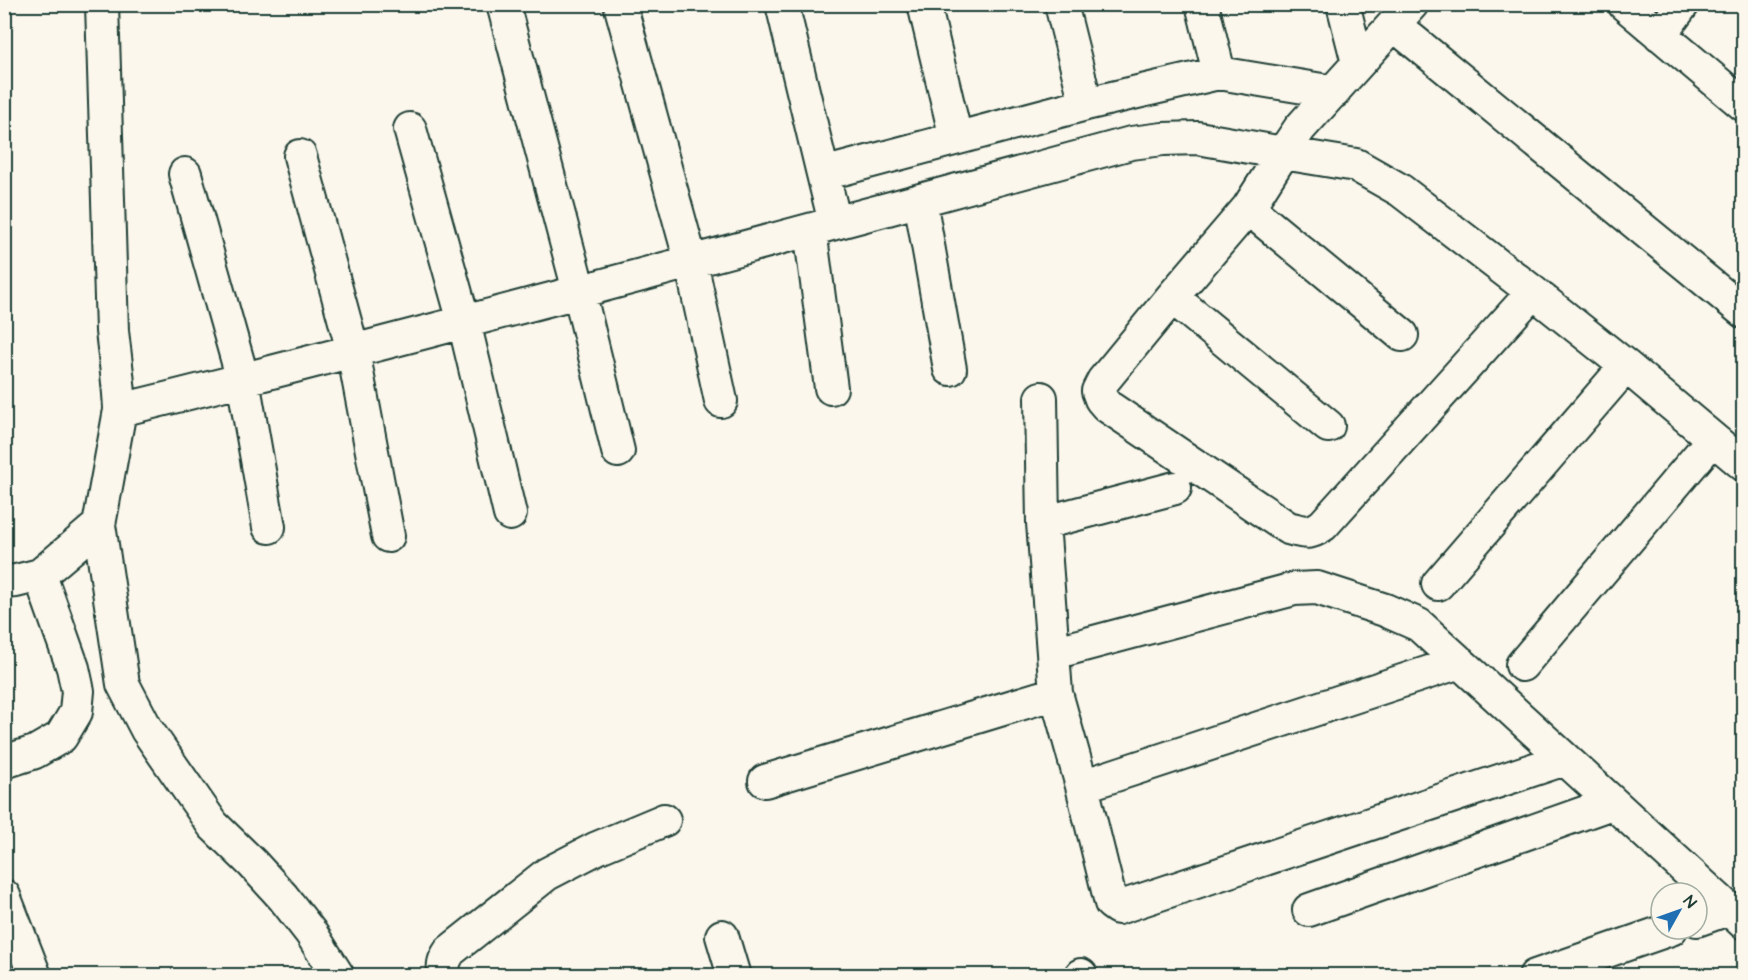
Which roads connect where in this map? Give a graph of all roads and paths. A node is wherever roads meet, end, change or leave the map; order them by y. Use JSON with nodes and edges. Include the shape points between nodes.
{"nodes":[{"id":1,"x":102,"y":4,"type":"edge"},
{"id":2,"x":503,"y":4,"type":"edge"},
{"id":3,"x":620,"y":4,"type":"edge"},
{"id":4,"x":782,"y":4,"type":"edge"},
{"id":5,"x":924,"y":4,"type":"edge"},
{"id":6,"x":1061,"y":4,"type":"edge"},
{"id":7,"x":1202,"y":4,"type":"edge"},
{"id":8,"x":1343,"y":4,"type":"edge"},
{"id":9,"x":1624,"y":4,"type":"edge"},
{"id":10,"x":1683,"y":4,"type":"edge"},
{"id":11,"x":1403,"y":15,"type":"edge"},
{"id":12,"x":1660,"y":35,"type":"junction"},
{"id":13,"x":1358,"y":63,"type":"junction"},
{"id":14,"x":1219,"y":73,"type":"junction"},
{"id":15,"x":1086,"y":104,"type":"junction"},
{"id":16,"x":1743,"y":105,"type":"edge"},
{"id":17,"x":1309,"y":120,"type":"junction"},
{"id":18,"x":410,"y":129,"type":"dead end"},
{"id":19,"x":956,"y":138,"type":"junction"},
{"id":20,"x":300,"y":156,"type":"dead end"},
{"id":21,"x":185,"y":174,"type":"dead end"},
{"id":22,"x":825,"y":181,"type":"junction"},
{"id":23,"x":920,"y":200,"type":"junction"},
{"id":24,"x":1248,"y":208,"type":"junction"},
{"id":25,"x":826,"y":225,"type":"junction"},
{"id":26,"x":692,"y":262,"type":"junction"},
{"id":27,"x":579,"y":291,"type":"junction"},
{"id":28,"x":1533,"y":291,"type":"junction"},
{"id":29,"x":1172,"y":297,"type":"junction"},
{"id":30,"x":1743,"y":312,"type":"edge"},
{"id":31,"x":464,"y":322,"type":"junction"},
{"id":32,"x":1402,"y":335,"type":"dead end"},
{"id":33,"x":353,"y":351,"type":"junction"},
{"id":34,"x":1626,"y":366,"type":"junction"},
{"id":35,"x":950,"y":369,"type":"dead end"},
{"id":36,"x":243,"y":380,"type":"junction"},
{"id":37,"x":831,"y":388,"type":"dead end"},
{"id":38,"x":1041,"y":398,"type":"dead end"},
{"id":39,"x":721,"y":401,"type":"dead end"},
{"id":40,"x":120,"y":410,"type":"junction"},
{"id":41,"x":1328,"y":426,"type":"dead end"},
{"id":42,"x":1713,"y":439,"type":"junction"},
{"id":43,"x":618,"y":451,"type":"dead end"},
{"id":44,"x":1743,"y":465,"type":"edge"},
{"id":45,"x":1176,"y":488,"type":"dead end"},
{"id":46,"x":510,"y":514,"type":"dead end"},
{"id":47,"x":1042,"y":523,"type":"junction"},
{"id":48,"x":99,"y":525,"type":"junction"},
{"id":49,"x":269,"y":527,"type":"dead end"},
{"id":50,"x":388,"y":536,"type":"dead end"},
{"id":51,"x":40,"y":575,"type":"junction"},
{"id":52,"x":4,"y":582,"type":"edge"},
{"id":53,"x":1438,"y":584,"type":"dead end"},
{"id":54,"x":1053,"y":653,"type":"junction"},
{"id":55,"x":1460,"y":662,"type":"junction"},
{"id":56,"x":1522,"y":665,"type":"dead end"},
{"id":57,"x":1056,"y":693,"type":"junction"},
{"id":58,"x":1565,"y":759,"type":"junction"},
{"id":59,"x":4,"y":762,"type":"edge"},
{"id":60,"x":765,"y":781,"type":"dead end"},
{"id":61,"x":1082,"y":786,"type":"junction"},
{"id":62,"x":1612,"y":803,"type":"junction"},
{"id":63,"x":664,"y":820,"type":"dead end"},
{"id":64,"x":4,"y":896,"type":"edge"},
{"id":65,"x":1309,"y":910,"type":"dead end"},
{"id":66,"x":1736,"y":916,"type":"edge"},
{"id":67,"x":1709,"y":919,"type":"edge"},
{"id":68,"x":722,"y":936,"type":"dead end"},
{"id":69,"x":1649,"y":936,"type":"edge"},
{"id":70,"x":35,"y":975,"type":"edge"},
{"id":71,"x":338,"y":975,"type":"edge"},
{"id":72,"x":445,"y":975,"type":"edge"},
{"id":73,"x":734,"y":975,"type":"edge"},
{"id":74,"x":1535,"y":975,"type":"edge"}],
"edges":[{"from":1,"to":40,"type":"street","via":[[112,331]]},
{"from":2,"to":27,"type":"street"},
{"from":3,"to":26,"type":"street"},
{"from":4,"to":22,"type":"street"},
{"from":5,"to":19,"type":"street"},
{"from":6,"to":15,"type":"street"},
{"from":7,"to":14,"type":"street"},
{"from":8,"to":13,"type":"street"},
{"from":9,"to":12,"type":"street"},
{"from":10,"to":12,"type":"street"},
{"from":11,"to":13,"type":"street"},
{"from":11,"to":30,"type":"street"},
{"from":12,"to":16,"type":"street"},
{"from":13,"to":17,"type":"street"},
{"from":14,"to":15,"type":"street"},
{"from":14,"to":17,"type":"street"},
{"from":15,"to":19,"type":"street"},
{"from":17,"to":23,"type":"street","via":[[1198,138],[1131,142]]},
{"from":17,"to":24,"type":"street"},
{"from":17,"to":28,"type":"street","via":[[1356,165],[1400,190]]},
{"from":18,"to":31,"type":"street"},
{"from":19,"to":22,"type":"street"},
{"from":20,"to":33,"type":"street"},
{"from":21,"to":36,"type":"street"},
{"from":22,"to":25,"type":"street"},
{"from":23,"to":25,"type":"street"},
{"from":23,"to":35,"type":"street"},
{"from":24,"to":29,"type":"street"},
{"from":24,"to":32,"type":"street"},
{"from":25,"to":26,"type":"street"},
{"from":25,"to":37,"type":"street"},
{"from":26,"to":27,"type":"street"},
{"from":26,"to":39,"type":"street"},
{"from":27,"to":31,"type":"street"},
{"from":27,"to":43,"type":"street"},
{"from":28,"to":29,"type":"street","via":[[1323,525],[1305,533],[1288,528],[1101,399],[1098,391],[1103,381]]},
{"from":28,"to":34,"type":"street"},
{"from":29,"to":41,"type":"street"},
{"from":31,"to":33,"type":"street"},
{"from":31,"to":46,"type":"street"},
{"from":33,"to":36,"type":"street"},
{"from":33,"to":50,"type":"street"},
{"from":34,"to":42,"type":"street"},
{"from":34,"to":53,"type":"street"},
{"from":36,"to":40,"type":"street"},
{"from":36,"to":49,"type":"street"},
{"from":38,"to":47,"type":"street"},
{"from":40,"to":48,"type":"street"},
{"from":42,"to":44,"type":"street"},
{"from":42,"to":56,"type":"street"},
{"from":45,"to":47,"type":"street"},
{"from":47,"to":54,"type":"street"},
{"from":48,"to":51,"type":"street"},
{"from":48,"to":71,"type":"street","via":[[123,684],[147,730],[213,825],[284,897]]},
{"from":51,"to":52,"type":"street"},
{"from":51,"to":59,"type":"street","via":[[74,668],[76,712],[61,737],[35,752]]},
{"from":54,"to":55,"type":"street","via":[[1294,589],[1317,588],[1419,625]]},
{"from":54,"to":57,"type":"street"},
{"from":55,"to":58,"type":"street"},
{"from":55,"to":61,"type":"street"},
{"from":57,"to":60,"type":"street"},
{"from":57,"to":61,"type":"street"},
{"from":58,"to":61,"type":"street","via":[[1118,908],[1111,903]]},
{"from":58,"to":62,"type":"street"},
{"from":62,"to":65,"type":"street"},
{"from":62,"to":66,"type":"street"},
{"from":63,"to":72,"type":"street","via":[[547,874],[450,951],[444,960]]},
{"from":64,"to":70,"type":"street"},
{"from":66,"to":67,"type":"street"},
{"from":68,"to":73,"type":"street"},
{"from":69,"to":74,"type":"street"}]}
